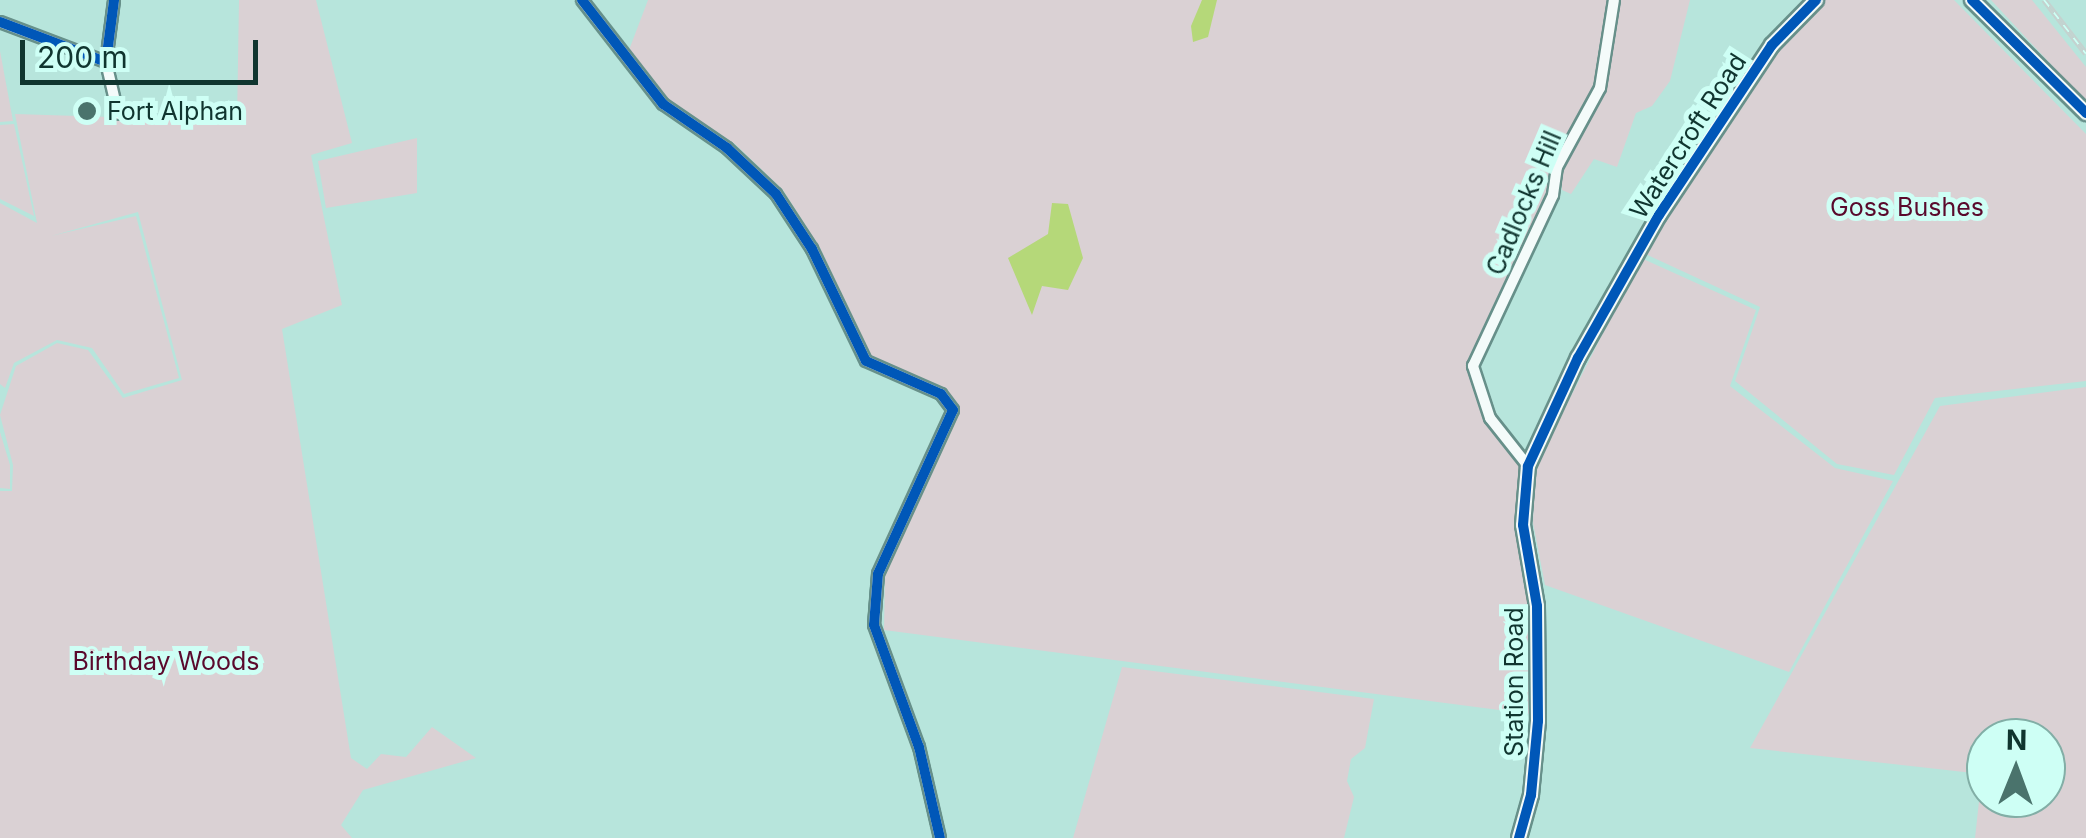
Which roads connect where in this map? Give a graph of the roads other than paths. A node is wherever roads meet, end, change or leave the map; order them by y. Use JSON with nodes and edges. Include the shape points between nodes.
{"nodes":[{"id":1,"x":114,"y":0,"type":"edge"},
{"id":2,"x":582,"y":0,"type":"edge"},
{"id":3,"x":1614,"y":0,"type":"edge"},
{"id":4,"x":1816,"y":0,"type":"edge"},
{"id":5,"x":1972,"y":0,"type":"edge"},
{"id":6,"x":0,"y":22,"type":"edge"},
{"id":7,"x":106,"y":62,"type":"junction"},
{"id":8,"x":2086,"y":113,"type":"edge"},
{"id":9,"x":118,"y":114,"type":"dead end"},
{"id":10,"x":1528,"y":466,"type":"junction"},
{"id":11,"x":940,"y":838,"type":"edge"},
{"id":12,"x":1519,"y":838,"type":"edge"}],
"edges":[{"from":1,"to":7,"type":"street"},
{"from":2,"to":11,"type":"street","via":[[663,104],[727,148],[776,194],[812,249],[866,360],[942,394],[953,410],[878,574],[874,624]]},
{"from":3,"to":10,"type":"street","name":"Cadlocks Hill","via":[[1600,88],[1558,167],[1554,195],[1473,366],[1490,418]]},
{"from":4,"to":10,"type":"street","name":"Watercroft Road","via":[[1772,45],[1659,215],[1578,358]]},
{"from":5,"to":8,"type":"street"},
{"from":6,"to":7,"type":"street"},
{"from":7,"to":9,"type":"street"},
{"from":10,"to":12,"type":"street","name":"Station Road","via":[[1522,525],[1537,606],[1538,721],[1531,796]]}]}
